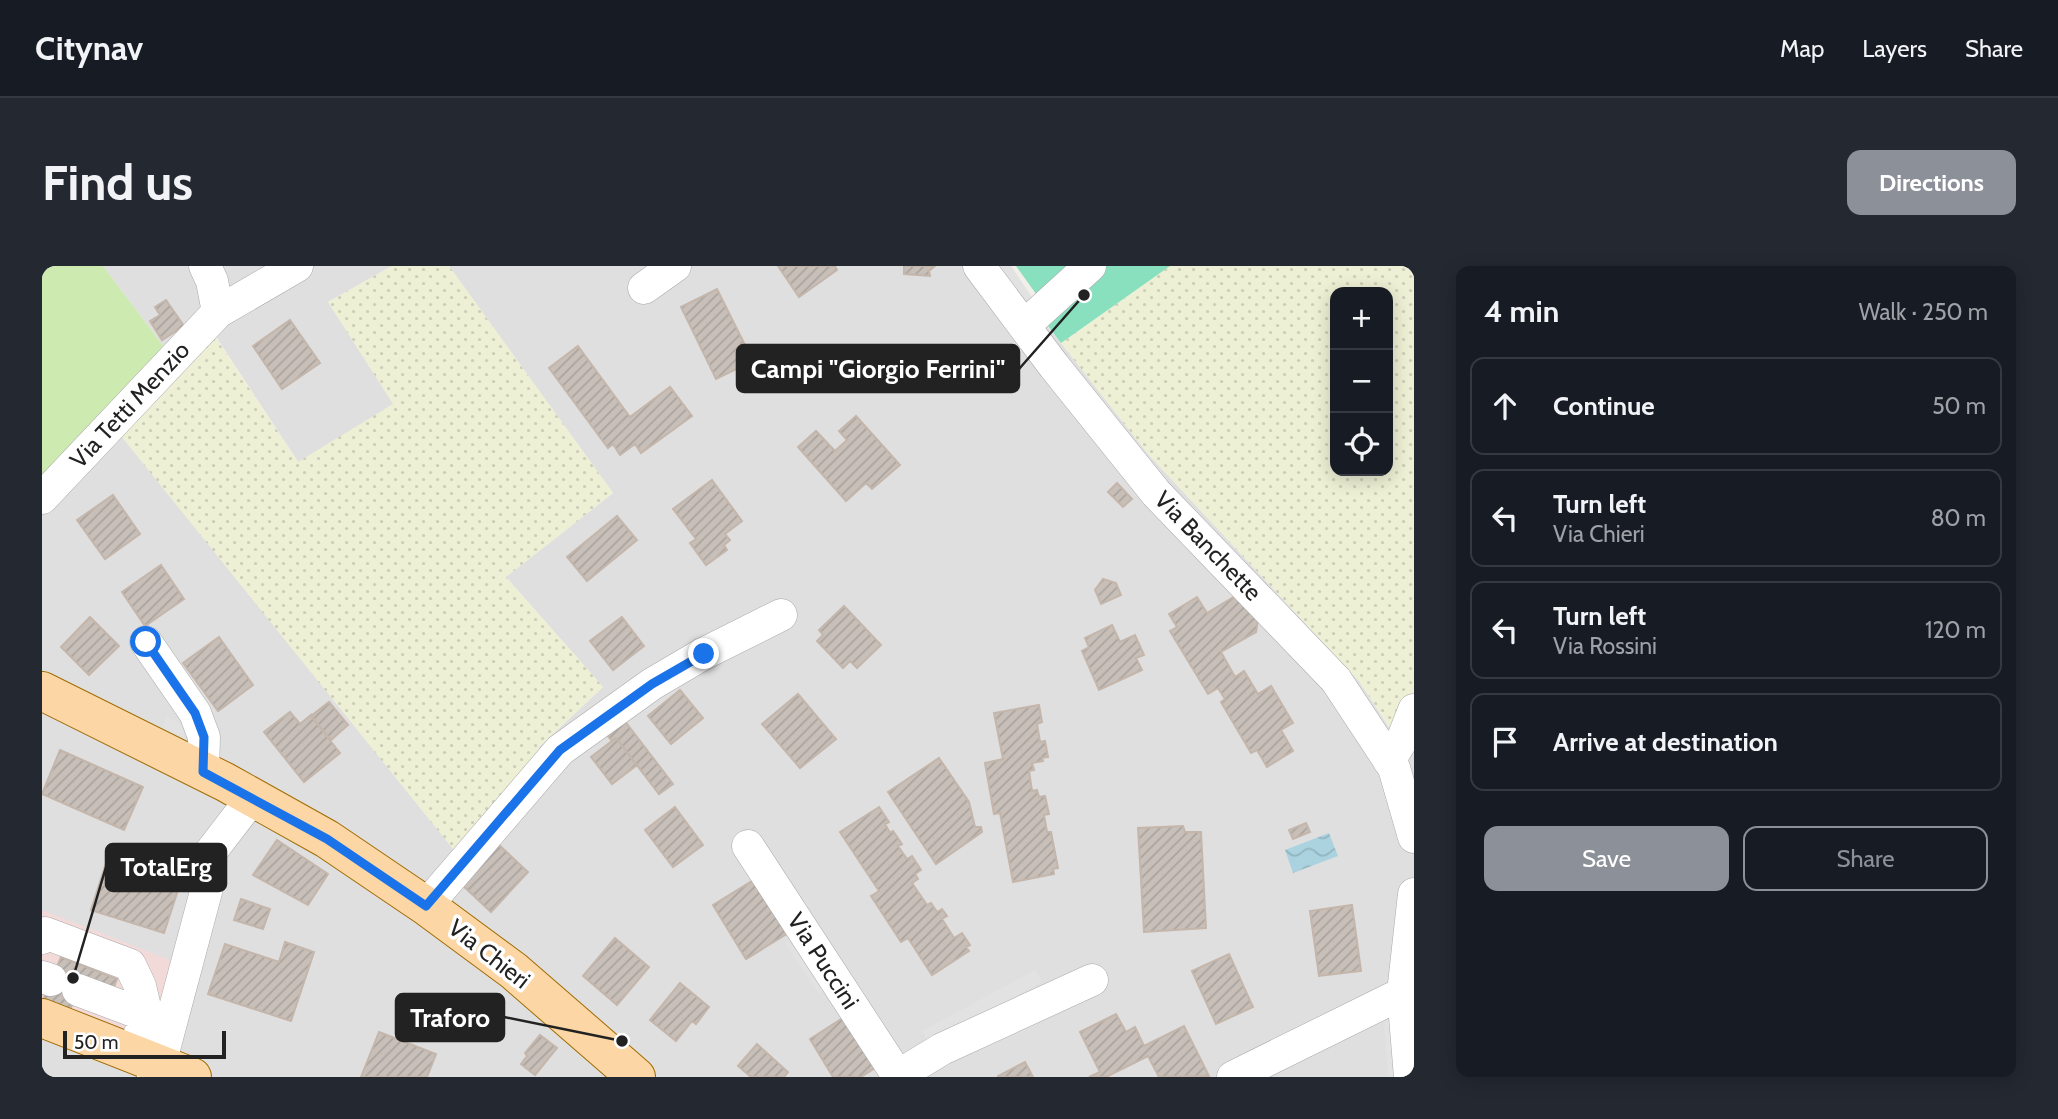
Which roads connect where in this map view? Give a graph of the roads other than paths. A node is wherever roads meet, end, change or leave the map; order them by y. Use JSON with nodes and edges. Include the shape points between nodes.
{"nodes":[{"id":1,"x":205,"y":266,"type":"edge"},
{"id":2,"x":297,"y":266,"type":"edge"},
{"id":3,"x":675,"y":266,"type":"edge"},
{"id":4,"x":979,"y":266,"type":"edge"},
{"id":5,"x":1090,"y":266,"type":"edge"},
{"id":6,"x":644,"y":288,"type":"dead end"},
{"id":7,"x":218,"y":312,"type":"junction"},
{"id":8,"x":1024,"y":326,"type":"junction"},
{"id":9,"x":42,"y":498,"type":"edge"},
{"id":10,"x":781,"y":615,"type":"dead end"},
{"id":11,"x":146,"y":642,"type":"dead end"},
{"id":12,"x":42,"y":691,"type":"edge"},
{"id":13,"x":1414,"y":710,"type":"edge"},
{"id":14,"x":1399,"y":763,"type":"edge"},
{"id":15,"x":203,"y":772,"type":"junction"},
{"id":16,"x":253,"y":797,"type":"junction"},
{"id":17,"x":1414,"y":837,"type":"edge"},
{"id":18,"x":747,"y":846,"type":"dead end"},
{"id":19,"x":1414,"y":894,"type":"edge"},
{"id":20,"x":426,"y":906,"type":"junction"},
{"id":21,"x":42,"y":938,"type":"edge"},
{"id":22,"x":1092,"y":980,"type":"dead end"},
{"id":23,"x":57,"y":982,"type":"edge"},
{"id":24,"x":1404,"y":993,"type":"junction"},
{"id":25,"x":147,"y":1017,"type":"junction"},
{"id":26,"x":42,"y":1018,"type":"edge"},
{"id":27,"x":159,"y":1068,"type":"edge"},
{"id":28,"x":633,"y":1075,"type":"edge"},
{"id":29,"x":897,"y":1076,"type":"edge"},
{"id":30,"x":1233,"y":1077,"type":"edge"},
{"id":31,"x":1410,"y":1077,"type":"edge"}],
"edges":[{"from":1,"to":7,"type":"street"},
{"from":2,"to":7,"type":"street","name":"Via Tetti Menzio"},
{"from":3,"to":6,"type":"street"},
{"from":4,"to":8,"type":"street","name":"Via Banchette"},
{"from":5,"to":8,"type":"street"},
{"from":7,"to":9,"type":"street","name":"Via Tetti Menzio"},
{"from":8,"to":14,"type":"street","name":"Via Banchette","via":[[1156,493],[1336,680]]},
{"from":10,"to":20,"type":"street","via":[[652,684],[560,750]]},
{"from":11,"to":15,"type":"street","via":[[195,713],[204,737]]},
{"from":12,"to":15,"type":"main road","name":"Via Chieri"},
{"from":13,"to":14,"type":"street"},
{"from":14,"to":17,"type":"street","name":"Via Banchette"},
{"from":15,"to":16,"type":"main road","name":"Via Chieri"},
{"from":16,"to":20,"type":"main road","name":"Via Chieri","via":[[327,839]]},
{"from":16,"to":27,"type":"street","via":[[206,859],[207,888]]},
{"from":18,"to":29,"type":"street","name":"Via Puccini"},
{"from":19,"to":24,"type":"street"},
{"from":20,"to":28,"type":"main road","name":"Via Chieri","via":[[514,971]]},
{"from":21,"to":25,"type":"street","via":[[45,933],[130,965]]},
{"from":22,"to":29,"type":"street","name":"Via Puccini","via":[[942,1049]]},
{"from":23,"to":25,"type":"street"},
{"from":24,"to":30,"type":"street"},
{"from":24,"to":31,"type":"street"},
{"from":25,"to":27,"type":"street"},
{"from":26,"to":27,"type":"main road"}]}
